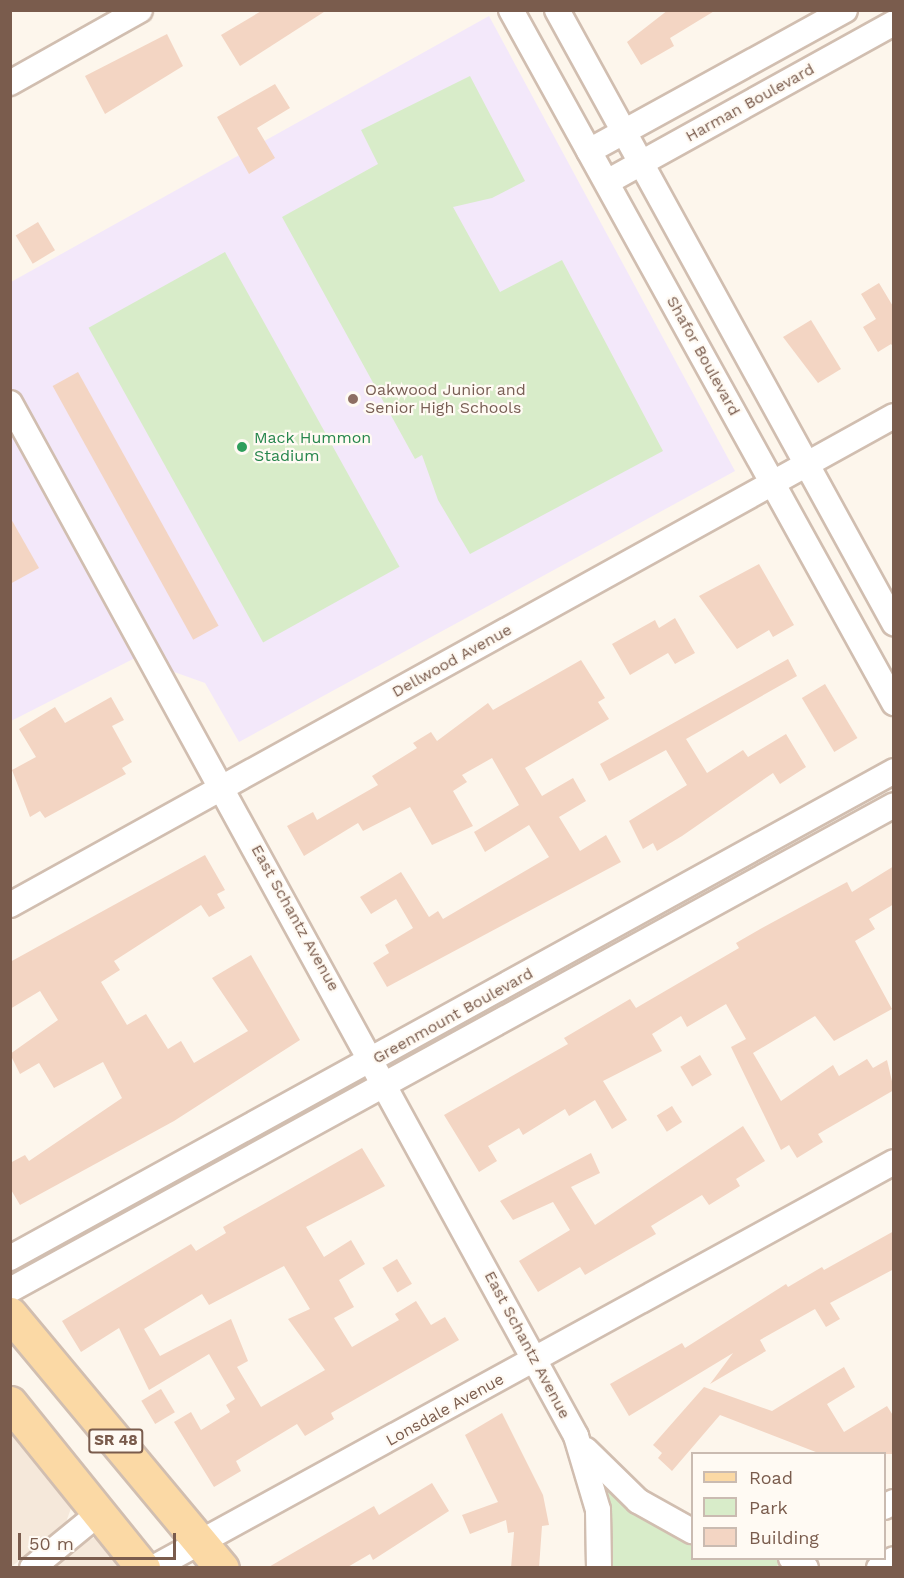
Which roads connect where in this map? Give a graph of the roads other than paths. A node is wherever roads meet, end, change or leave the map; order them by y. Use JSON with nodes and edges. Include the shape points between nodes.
{"nodes":[{"id":1,"x":140,"y":10,"type":"edge"},
{"id":2,"x":511,"y":10,"type":"edge"},
{"id":3,"x":557,"y":10,"type":"edge"},
{"id":4,"x":845,"y":10,"type":"edge"},
{"id":5,"x":894,"y":23,"type":"edge"},
{"id":6,"x":10,"y":83,"type":"edge"},
{"id":7,"x":623,"y":134,"type":"junction"},
{"id":8,"x":589,"y":151,"type":"junction"},
{"id":9,"x":640,"y":164,"type":"junction"},
{"id":10,"x":607,"y":182,"type":"junction"},
{"id":11,"x":10,"y":403,"type":"edge"},
{"id":12,"x":894,"y":416,"type":"edge"},
{"id":13,"x":807,"y":464,"type":"junction"},
{"id":14,"x":772,"y":483,"type":"junction"},
{"id":15,"x":894,"y":623,"type":"edge"},
{"id":16,"x":894,"y":703,"type":"edge"},
{"id":17,"x":894,"y":771,"type":"edge"},
{"id":18,"x":223,"y":789,"type":"junction"},
{"id":19,"x":894,"y":805,"type":"edge"},
{"id":20,"x":10,"y":905,"type":"edge"},
{"id":21,"x":374,"y":1060,"type":"junction"},
{"id":22,"x":387,"y":1084,"type":"junction"},
{"id":23,"x":894,"y":1162,"type":"edge"},
{"id":24,"x":10,"y":1258,"type":"edge"},
{"id":25,"x":10,"y":1290,"type":"edge"},
{"id":26,"x":10,"y":1314,"type":"edge"},
{"id":27,"x":535,"y":1361,"type":"junction"},
{"id":28,"x":10,"y":1403,"type":"edge"},
{"id":29,"x":576,"y":1436,"type":"junction"},
{"id":30,"x":98,"y":1514,"type":"junction"},
{"id":31,"x":691,"y":1530,"type":"edge"},
{"id":32,"x":202,"y":1543,"type":"junction"},
{"id":33,"x":894,"y":1559,"type":"edge"},
{"id":34,"x":793,"y":1560,"type":"edge"},
{"id":35,"x":32,"y":1568,"type":"edge"},
{"id":36,"x":143,"y":1568,"type":"edge"},
{"id":37,"x":153,"y":1568,"type":"edge"},
{"id":38,"x":222,"y":1568,"type":"edge"},
{"id":39,"x":599,"y":1568,"type":"edge"},
{"id":40,"x":806,"y":1568,"type":"edge"},
{"id":41,"x":879,"y":1568,"type":"edge"}],
"edges":[{"from":1,"to":6,"type":"street"},
{"from":2,"to":8,"type":"street","name":"Shafor Boulevard"},
{"from":3,"to":7,"type":"street"},
{"from":4,"to":7,"type":"street"},
{"from":5,"to":9,"type":"street","name":"Harman Boulevard"},
{"from":7,"to":8,"type":"street"},
{"from":7,"to":9,"type":"street"},
{"from":8,"to":10,"type":"street","name":"Shafor Boulevard"},
{"from":9,"to":10,"type":"street","name":"Harman Boulevard"},
{"from":9,"to":13,"type":"street"},
{"from":10,"to":14,"type":"street","name":"Shafor Boulevard"},
{"from":11,"to":18,"type":"street","name":"East Schantz Avenue"},
{"from":12,"to":13,"type":"street","name":"Dellwood Avenue"},
{"from":13,"to":14,"type":"street","name":"Dellwood Avenue"},
{"from":13,"to":15,"type":"street"},
{"from":14,"to":16,"type":"street","name":"Shafor Boulevard"},
{"from":14,"to":18,"type":"street","name":"Dellwood Avenue"},
{"from":17,"to":21,"type":"street","name":"Greenmount Boulevard"},
{"from":18,"to":20,"type":"street","name":"Dellwood Avenue"},
{"from":18,"to":21,"type":"street","name":"East Schantz Avenue"},
{"from":19,"to":22,"type":"street","name":"Greenmount Boulevard"},
{"from":21,"to":22,"type":"street","name":"East Schantz Avenue"},
{"from":21,"to":24,"type":"street","name":"Greenmount Boulevard"},
{"from":22,"to":25,"type":"street","name":"Greenmount Boulevard"},
{"from":22,"to":27,"type":"street","name":"East Schantz Avenue"},
{"from":23,"to":27,"type":"street","name":"Lonsdale Avenue"},
{"from":26,"to":32,"type":"main road","number":"SR 48"},
{"from":27,"to":29,"type":"street","name":"East Schantz Avenue"},
{"from":27,"to":32,"type":"street","name":"Lonsdale Avenue"},
{"from":28,"to":30,"type":"main road"},
{"from":29,"to":31,"type":"street","name":"East Schantz Avenue","via":[[638,1501]]},
{"from":29,"to":39,"type":"street","name":"East Schantz Avenue","via":[[598,1510]]},
{"from":30,"to":35,"type":"street"},
{"from":30,"to":36,"type":"main road"},
{"from":32,"to":37,"type":"street","name":"Lonsdale Avenue"},
{"from":32,"to":38,"type":"main road","number":"SR 48"},
{"from":33,"to":41,"type":"street"},
{"from":34,"to":40,"type":"street"}]}
